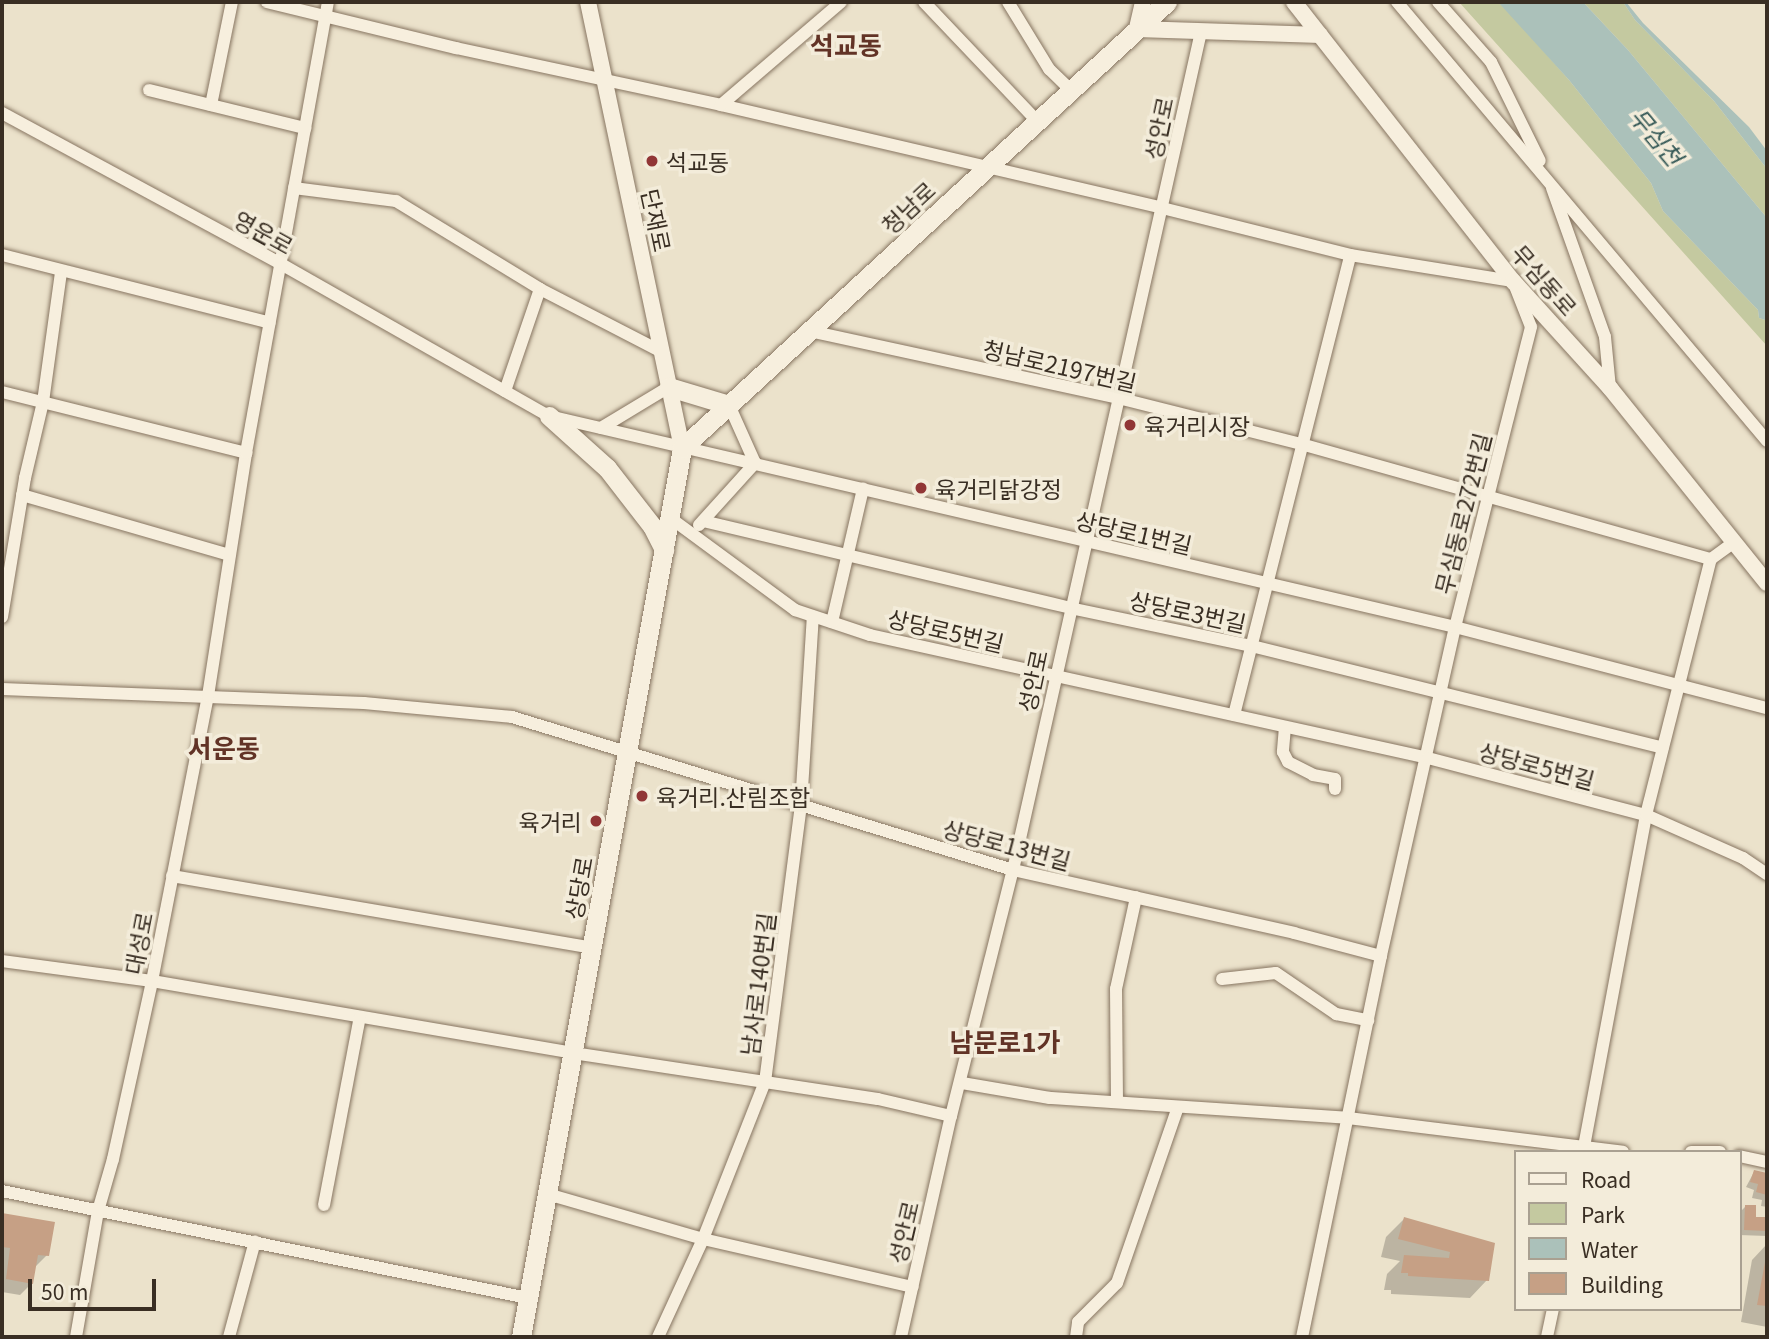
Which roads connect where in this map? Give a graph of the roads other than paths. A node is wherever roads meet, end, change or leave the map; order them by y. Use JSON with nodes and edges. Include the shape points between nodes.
{"nodes":[{"id":1,"x":232,"y":2,"type":"edge"},
{"id":2,"x":267,"y":2,"type":"edge"},
{"id":3,"x":588,"y":2,"type":"edge"},
{"id":4,"x":841,"y":2,"type":"edge"},
{"id":5,"x":923,"y":2,"type":"edge"},
{"id":6,"x":1008,"y":2,"type":"edge"},
{"id":7,"x":1143,"y":2,"type":"edge"},
{"id":8,"x":1167,"y":2,"type":"edge"},
{"id":9,"x":1294,"y":2,"type":"edge"},
{"id":10,"x":1397,"y":2,"type":"edge"},
{"id":11,"x":1438,"y":2,"type":"edge"},
{"id":12,"x":326,"y":8,"type":"edge"},
{"id":13,"x":1137,"y":29,"type":"junction"},
{"id":14,"x":1201,"y":32,"type":"junction"},
{"id":15,"x":1320,"y":35,"type":"junction"},
{"id":16,"x":605,"y":82,"type":"junction"},
{"id":17,"x":149,"y":90,"type":"dead end"},
{"id":18,"x":1070,"y":90,"type":"junction"},
{"id":19,"x":721,"y":105,"type":"junction"},
{"id":20,"x":211,"y":106,"type":"junction"},
{"id":21,"x":2,"y":113,"type":"edge"},
{"id":22,"x":1037,"y":121,"type":"junction"},
{"id":23,"x":305,"y":128,"type":"junction"},
{"id":24,"x":986,"y":168,"type":"junction"},
{"id":25,"x":1548,"y":178,"type":"junction"},
{"id":26,"x":294,"y":188,"type":"junction"},
{"id":27,"x":1162,"y":208,"type":"junction"},
{"id":28,"x":2,"y":255,"type":"edge"},
{"id":29,"x":1350,"y":255,"type":"junction"},
{"id":30,"x":281,"y":264,"type":"junction"},
{"id":31,"x":61,"y":272,"type":"junction"},
{"id":32,"x":1513,"y":281,"type":"junction"},
{"id":33,"x":540,"y":289,"type":"junction"},
{"id":34,"x":270,"y":323,"type":"junction"},
{"id":35,"x":809,"y":331,"type":"junction"},
{"id":36,"x":662,"y":352,"type":"junction"},
{"id":37,"x":669,"y":387,"type":"junction"},
{"id":38,"x":1610,"y":388,"type":"junction"},
{"id":39,"x":505,"y":391,"type":"junction"},
{"id":40,"x":2,"y":392,"type":"edge"},
{"id":41,"x":1118,"y":398,"type":"junction"},
{"id":42,"x":43,"y":402,"type":"junction"},
{"id":43,"x":729,"y":405,"type":"junction"},
{"id":44,"x":549,"y":416,"type":"junction"},
{"id":45,"x":601,"y":429,"type":"junction"},
{"id":46,"x":1767,"y":441,"type":"edge"},
{"id":47,"x":1301,"y":444,"type":"junction"},
{"id":48,"x":682,"y":448,"type":"junction"},
{"id":49,"x":246,"y":453,"type":"junction"},
{"id":50,"x":755,"y":463,"type":"junction"},
{"id":51,"x":863,"y":489,"type":"junction"},
{"id":52,"x":1488,"y":494,"type":"junction"},
{"id":53,"x":22,"y":495,"type":"junction"},
{"id":54,"x":669,"y":517,"type":"junction"},
{"id":55,"x":703,"y":521,"type":"junction"},
{"id":56,"x":691,"y":533,"type":"junction"},
{"id":57,"x":1734,"y":542,"type":"junction"},
{"id":58,"x":1084,"y":543,"type":"junction"},
{"id":59,"x":665,"y":551,"type":"junction"},
{"id":60,"x":230,"y":555,"type":"junction"},
{"id":61,"x":847,"y":556,"type":"junction"},
{"id":62,"x":1711,"y":559,"type":"junction"},
{"id":63,"x":1767,"y":583,"type":"edge"},
{"id":64,"x":1269,"y":584,"type":"junction"},
{"id":65,"x":1070,"y":608,"type":"junction"},
{"id":66,"x":813,"y":616,"type":"junction"},
{"id":67,"x":2,"y":617,"type":"edge"},
{"id":68,"x":832,"y":622,"type":"junction"},
{"id":69,"x":1455,"y":627,"type":"junction"},
{"id":70,"x":1252,"y":646,"type":"junction"},
{"id":71,"x":1054,"y":676,"type":"junction"},
{"id":72,"x":1679,"y":682,"type":"junction"},
{"id":73,"x":2,"y":689,"type":"edge"},
{"id":74,"x":1441,"y":694,"type":"junction"},
{"id":75,"x":208,"y":696,"type":"junction"},
{"id":76,"x":1767,"y":708,"type":"edge"},
{"id":77,"x":1234,"y":715,"type":"junction"},
{"id":78,"x":1285,"y":727,"type":"junction"},
{"id":79,"x":1663,"y":748,"type":"junction"},
{"id":80,"x":628,"y":751,"type":"junction"},
{"id":81,"x":1428,"y":758,"type":"junction"},
{"id":82,"x":1335,"y":789,"type":"dead end"},
{"id":83,"x":801,"y":805,"type":"junction"},
{"id":84,"x":1646,"y":815,"type":"junction"},
{"id":85,"x":1013,"y":870,"type":"junction"},
{"id":86,"x":1767,"y":874,"type":"edge"},
{"id":87,"x":172,"y":876,"type":"junction"},
{"id":88,"x":1136,"y":897,"type":"junction"},
{"id":89,"x":592,"y":948,"type":"junction"},
{"id":90,"x":1381,"y":956,"type":"junction"},
{"id":91,"x":2,"y":961,"type":"edge"},
{"id":92,"x":1222,"y":979,"type":"dead end"},
{"id":93,"x":152,"y":981,"type":"junction"},
{"id":94,"x":360,"y":1017,"type":"junction"},
{"id":95,"x":1368,"y":1020,"type":"junction"},
{"id":96,"x":573,"y":1053,"type":"junction"},
{"id":97,"x":765,"y":1082,"type":"junction"},
{"id":98,"x":962,"y":1083,"type":"junction"},
{"id":99,"x":1117,"y":1102,"type":"junction"},
{"id":100,"x":1178,"y":1107,"type":"junction"},
{"id":101,"x":951,"y":1116,"type":"junction"},
{"id":102,"x":1348,"y":1118,"type":"junction"},
{"id":103,"x":1584,"y":1149,"type":"edge"},
{"id":104,"x":1741,"y":1156,"type":"edge"},
{"id":105,"x":1767,"y":1162,"type":"edge"},
{"id":106,"x":2,"y":1191,"type":"edge"},
{"id":107,"x":547,"y":1194,"type":"junction"},
{"id":108,"x":324,"y":1205,"type":"dead end"},
{"id":109,"x":98,"y":1211,"type":"junction"},
{"id":110,"x":703,"y":1239,"type":"junction"},
{"id":111,"x":255,"y":1241,"type":"junction"},
{"id":112,"x":913,"y":1287,"type":"junction"},
{"id":113,"x":528,"y":1298,"type":"junction"},
{"id":114,"x":1553,"y":1311,"type":"edge"},
{"id":115,"x":76,"y":1337,"type":"edge"},
{"id":116,"x":229,"y":1337,"type":"edge"},
{"id":117,"x":521,"y":1337,"type":"edge"},
{"id":118,"x":658,"y":1337,"type":"edge"},
{"id":119,"x":901,"y":1337,"type":"edge"},
{"id":120,"x":1076,"y":1337,"type":"edge"},
{"id":121,"x":1302,"y":1337,"type":"edge"},
{"id":122,"x":1547,"y":1337,"type":"edge"}],
"edges":[{"from":1,"to":20,"type":"street"},
{"from":2,"to":12,"type":"street"},
{"from":3,"to":16,"type":"street","name":"단재로"},
{"from":4,"to":19,"type":"street"},
{"from":5,"to":22,"type":"street"},
{"from":6,"to":18,"type":"street","via":[[1049,69]]},
{"from":7,"to":13,"type":"street"},
{"from":8,"to":13,"type":"main road","name":"청남로"},
{"from":9,"to":15,"type":"street","name":"무심동로"},
{"from":10,"to":25,"type":"street"},
{"from":11,"to":25,"type":"street","via":[[1491,62]]},
{"from":12,"to":16,"type":"street"},
{"from":12,"to":23,"type":"street","name":"대성로"},
{"from":13,"to":14,"type":"street"},
{"from":13,"to":18,"type":"main road","name":"청남로"},
{"from":14,"to":15,"type":"street"},
{"from":14,"to":27,"type":"street","name":"성안로"},
{"from":15,"to":32,"type":"street","name":"무심동로"},
{"from":16,"to":19,"type":"street"},
{"from":16,"to":36,"type":"street","name":"단재로"},
{"from":17,"to":20,"type":"street"},
{"from":18,"to":22,"type":"main road","name":"청남로"},
{"from":19,"to":24,"type":"street"},
{"from":20,"to":23,"type":"street"},
{"from":21,"to":30,"type":"street","name":"영운로"},
{"from":22,"to":24,"type":"main road","name":"청남로"},
{"from":23,"to":26,"type":"street","name":"대성로"},
{"from":24,"to":27,"type":"street"},
{"from":24,"to":35,"type":"main road","name":"청남로"},
{"from":25,"to":38,"type":"street","via":[[1605,337]]},
{"from":25,"to":46,"type":"street"},
{"from":26,"to":30,"type":"street","name":"대성로"},
{"from":26,"to":33,"type":"street","via":[[396,201]]},
{"from":27,"to":29,"type":"street"},
{"from":27,"to":41,"type":"street","name":"성안로"},
{"from":28,"to":31,"type":"street"},
{"from":29,"to":32,"type":"street"},
{"from":29,"to":47,"type":"street"},
{"from":30,"to":34,"type":"street","name":"대성로"},
{"from":30,"to":39,"type":"street","name":"영운로"},
{"from":31,"to":34,"type":"street"},
{"from":31,"to":42,"type":"street"},
{"from":32,"to":38,"type":"street","name":"무심동로"},
{"from":32,"to":52,"type":"street","name":"무심동로272번길","via":[[1531,327]]},
{"from":33,"to":36,"type":"street"},
{"from":33,"to":39,"type":"street"},
{"from":34,"to":49,"type":"street","name":"대성로"},
{"from":35,"to":41,"type":"street","name":"청남로2197번길"},
{"from":35,"to":43,"type":"main road","name":"청남로"},
{"from":36,"to":37,"type":"street","name":"단재로"},
{"from":37,"to":43,"type":"main road"},
{"from":37,"to":45,"type":"street"},
{"from":37,"to":48,"type":"street","name":"단재로"},
{"from":38,"to":57,"type":"street","name":"무심동로"},
{"from":39,"to":44,"type":"street","name":"영운로"},
{"from":40,"to":42,"type":"street"},
{"from":41,"to":47,"type":"street","name":"청남로2197번길"},
{"from":41,"to":58,"type":"street","name":"성안로"},
{"from":42,"to":49,"type":"street"},
{"from":42,"to":53,"type":"street"},
{"from":43,"to":48,"type":"main road","name":"청남로"},
{"from":43,"to":50,"type":"street"},
{"from":44,"to":45,"type":"street","name":"영운로"},
{"from":44,"to":59,"type":"main road","via":[[607,468],[652,526]]},
{"from":45,"to":48,"type":"street","name":"영운로"},
{"from":47,"to":52,"type":"street","name":"청남로2197번길"},
{"from":47,"to":64,"type":"street"},
{"from":48,"to":50,"type":"street","name":"상당로1번길"},
{"from":48,"to":54,"type":"main road","name":"상당로"},
{"from":49,"to":60,"type":"street","name":"대성로"},
{"from":50,"to":51,"type":"street","name":"상당로1번길"},
{"from":50,"to":55,"type":"street"},
{"from":51,"to":58,"type":"street","name":"상당로1번길"},
{"from":51,"to":61,"type":"street"},
{"from":52,"to":62,"type":"street","name":"청남로2197번길"},
{"from":52,"to":69,"type":"street","name":"무심동로272번길"},
{"from":53,"to":60,"type":"street"},
{"from":53,"to":67,"type":"street"},
{"from":54,"to":56,"type":"street","name":"상당로5번길"},
{"from":54,"to":59,"type":"main road","name":"상당로"},
{"from":55,"to":56,"type":"street"},
{"from":55,"to":61,"type":"street","name":"상당로3번길"},
{"from":56,"to":66,"type":"street","name":"상당로5번길","via":[[795,610]]},
{"from":57,"to":62,"type":"street"},
{"from":57,"to":63,"type":"street","name":"무심동로"},
{"from":58,"to":64,"type":"street","name":"상당로1번길"},
{"from":58,"to":65,"type":"street","name":"성안로"},
{"from":59,"to":80,"type":"main road","name":"상당로"},
{"from":60,"to":75,"type":"street","name":"대성로"},
{"from":61,"to":65,"type":"street","name":"상당로3번길"},
{"from":61,"to":68,"type":"street"},
{"from":62,"to":72,"type":"street"},
{"from":64,"to":69,"type":"street","name":"상당로1번길"},
{"from":64,"to":70,"type":"street"},
{"from":65,"to":70,"type":"street","name":"상당로3번길"},
{"from":65,"to":71,"type":"street","name":"성안로"},
{"from":66,"to":68,"type":"street","name":"상당로5번길"},
{"from":66,"to":83,"type":"street","name":"남사로140번길"},
{"from":68,"to":71,"type":"street","name":"상당로5번길","via":[[870,635]]},
{"from":69,"to":72,"type":"street","name":"상당로1번길"},
{"from":69,"to":74,"type":"street","name":"무심동로272번길"},
{"from":70,"to":74,"type":"street","name":"상당로3번길"},
{"from":70,"to":77,"type":"street"},
{"from":71,"to":77,"type":"street","name":"상당로5번길"},
{"from":71,"to":85,"type":"street","name":"성안로"},
{"from":72,"to":76,"type":"street","name":"상당로1번길"},
{"from":72,"to":79,"type":"street"},
{"from":73,"to":75,"type":"street","name":"상당로13번길"},
{"from":74,"to":79,"type":"street","name":"상당로3번길"},
{"from":74,"to":81,"type":"street","name":"무심동로272번길"},
{"from":75,"to":80,"type":"street","name":"상당로13번길","via":[[364,703],[512,717]]},
{"from":75,"to":87,"type":"street","name":"대성로"},
{"from":77,"to":78,"type":"street","name":"상당로5번길"},
{"from":78,"to":81,"type":"street","name":"상당로5번길"},
{"from":78,"to":82,"type":"street","via":[[1283,752],[1289,762],[1313,775],[1335,779]]},
{"from":79,"to":84,"type":"street"},
{"from":80,"to":83,"type":"street","name":"상당로13번길"},
{"from":80,"to":89,"type":"main road","name":"상당로"},
{"from":81,"to":84,"type":"street","name":"상당로5번길"},
{"from":81,"to":90,"type":"street","name":"무심동로272번길"},
{"from":83,"to":85,"type":"street","name":"상당로13번길"},
{"from":83,"to":97,"type":"street","name":"남사로140번길"},
{"from":84,"to":86,"type":"street","name":"상당로5번길","via":[[1743,858]]},
{"from":84,"to":103,"type":"street"},
{"from":85,"to":88,"type":"street","name":"상당로13번길"},
{"from":85,"to":98,"type":"street","name":"성안로"},
{"from":87,"to":89,"type":"street"},
{"from":87,"to":93,"type":"street","name":"대성로"},
{"from":88,"to":90,"type":"street","name":"상당로13번길"},
{"from":88,"to":99,"type":"street","via":[[1116,989]]},
{"from":89,"to":96,"type":"main road","name":"상당로"},
{"from":90,"to":95,"type":"street","name":"무심동로272번길"},
{"from":91,"to":93,"type":"street"},
{"from":92,"to":95,"type":"street","via":[[1276,973],[1336,1014]]},
{"from":93,"to":94,"type":"street"},
{"from":93,"to":109,"type":"street","name":"대성로"},
{"from":94,"to":96,"type":"street"},
{"from":94,"to":108,"type":"street"},
{"from":95,"to":102,"type":"street","name":"무심동로272번길"},
{"from":96,"to":97,"type":"street"},
{"from":96,"to":107,"type":"main road","name":"상당로"},
{"from":97,"to":101,"type":"street","via":[[878,1099]]},
{"from":97,"to":110,"type":"street","name":"남사로140번길"},
{"from":98,"to":99,"type":"street","via":[[1051,1098]]},
{"from":98,"to":101,"type":"street","name":"성안로"},
{"from":99,"to":100,"type":"street"},
{"from":100,"to":102,"type":"street"},
{"from":100,"to":120,"type":"street","via":[[1117,1283],[1078,1322]]},
{"from":101,"to":112,"type":"street","name":"성안로"},
{"from":102,"to":103,"type":"street"},
{"from":102,"to":121,"type":"street","name":"무심동로272번길"},
{"from":104,"to":105,"type":"street"},
{"from":106,"to":109,"type":"street"},
{"from":107,"to":110,"type":"street"},
{"from":107,"to":113,"type":"main road","name":"상당로"},
{"from":109,"to":111,"type":"street"},
{"from":109,"to":115,"type":"street","name":"대성로"},
{"from":110,"to":112,"type":"street"},
{"from":110,"to":118,"type":"street","name":"남사로140번길"},
{"from":111,"to":113,"type":"street"},
{"from":111,"to":116,"type":"street"},
{"from":112,"to":119,"type":"street","name":"성안로"},
{"from":113,"to":117,"type":"main road","name":"상당로"},
{"from":114,"to":122,"type":"street"}]}
